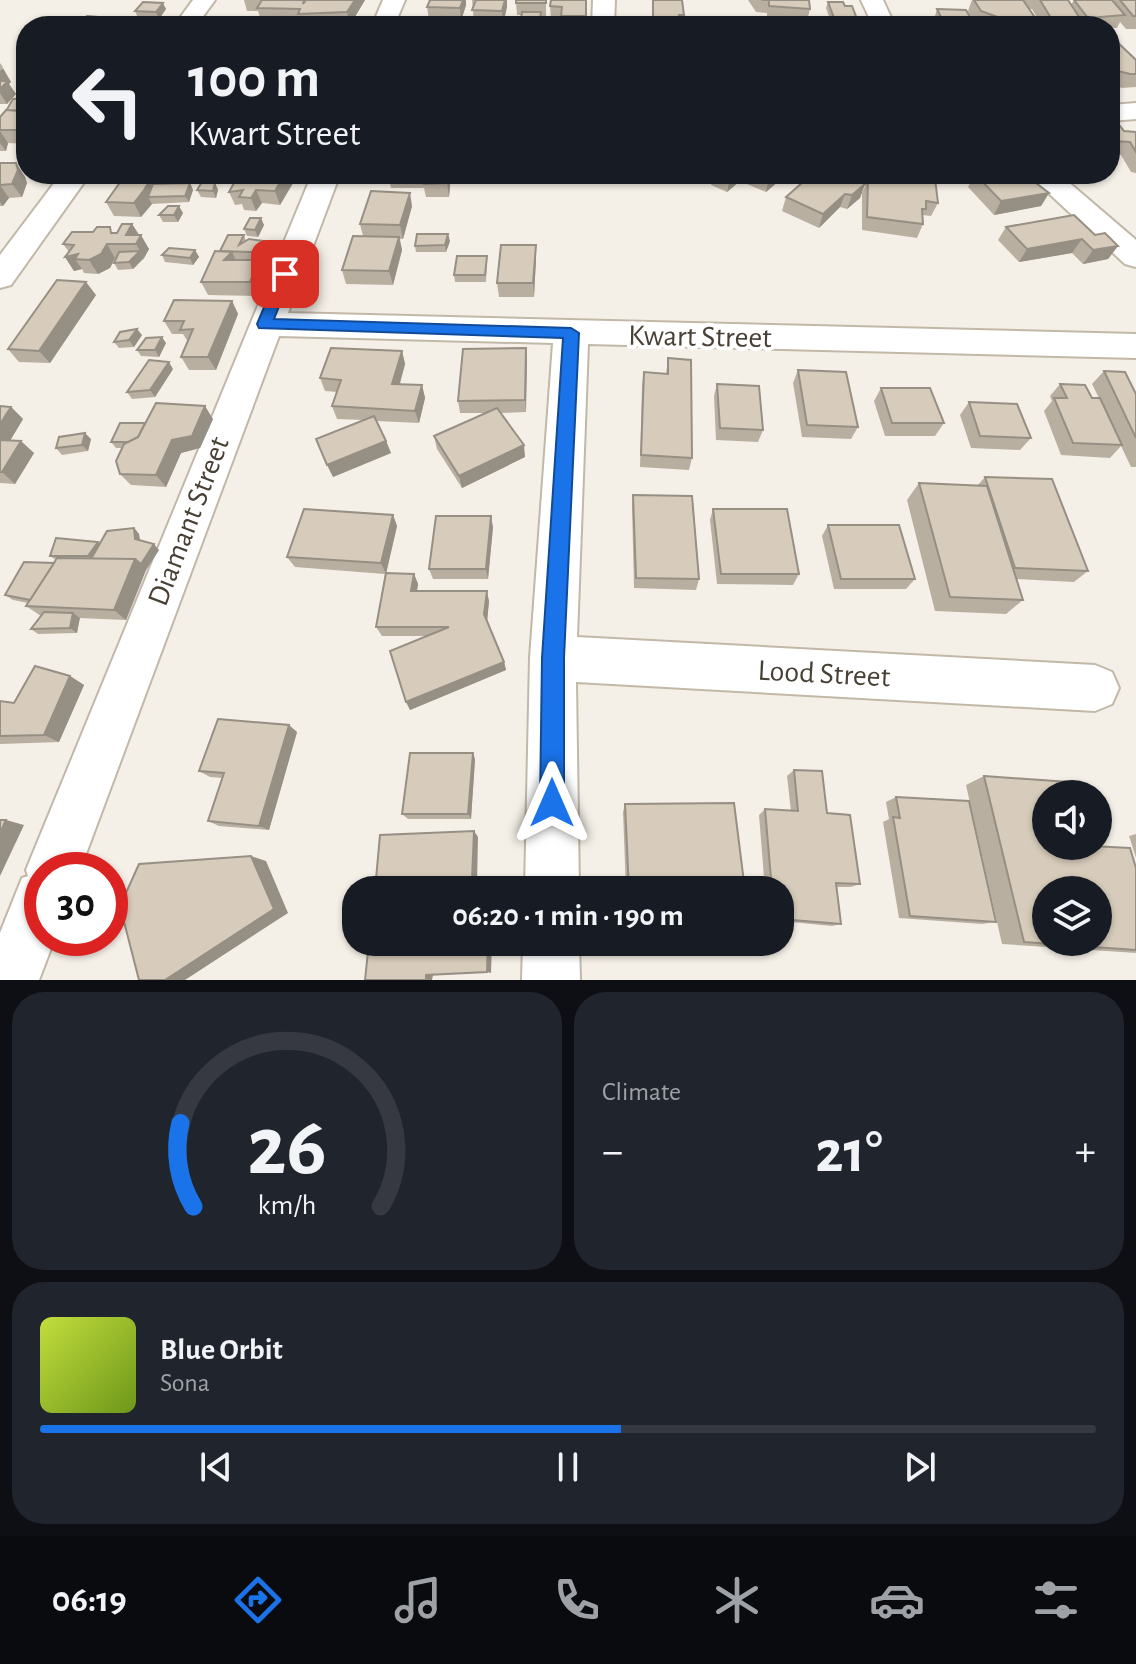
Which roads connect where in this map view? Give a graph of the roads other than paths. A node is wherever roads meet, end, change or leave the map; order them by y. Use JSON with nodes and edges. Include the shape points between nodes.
{"nodes":[{"id":1,"x":69,"y":184,"type":"edge"},
{"id":2,"x":322,"y":184,"type":"edge"},
{"id":3,"x":1053,"y":184,"type":"edge"},
{"id":4,"x":1136,"y":257,"type":"edge"},
{"id":5,"x":0,"y":277,"type":"edge"},
{"id":6,"x":265,"y":324,"type":"junction"},
{"id":7,"x":571,"y":333,"type":"junction"},
{"id":8,"x":1136,"y":346,"type":"edge"},
{"id":9,"x":553,"y":658,"type":"junction"},
{"id":10,"x":1095,"y":688,"type":"dead end"},
{"id":11,"x":60,"y":852,"type":"edge"},
{"id":12,"x":552,"y":876,"type":"edge"},
{"id":13,"x":24,"y":944,"type":"edge"},
{"id":14,"x":551,"y":956,"type":"edge"},
{"id":15,"x":10,"y":980,"type":"edge"},
{"id":16,"x":551,"y":980,"type":"edge"}],
"edges":[{"from":1,"to":5,"type":"street"},
{"from":2,"to":6,"type":"street","name":"Diamant Street"},
{"from":3,"to":4,"type":"street"},
{"from":6,"to":7,"type":"street","name":"Kwart Street"},
{"from":6,"to":11,"type":"street","name":"Diamant Street"},
{"from":7,"to":8,"type":"street","name":"Kwart Street"},
{"from":7,"to":9,"type":"street"},
{"from":9,"to":10,"type":"street","name":"Lood Street"},
{"from":9,"to":12,"type":"street"},
{"from":13,"to":15,"type":"street"},
{"from":14,"to":16,"type":"street"}]}
